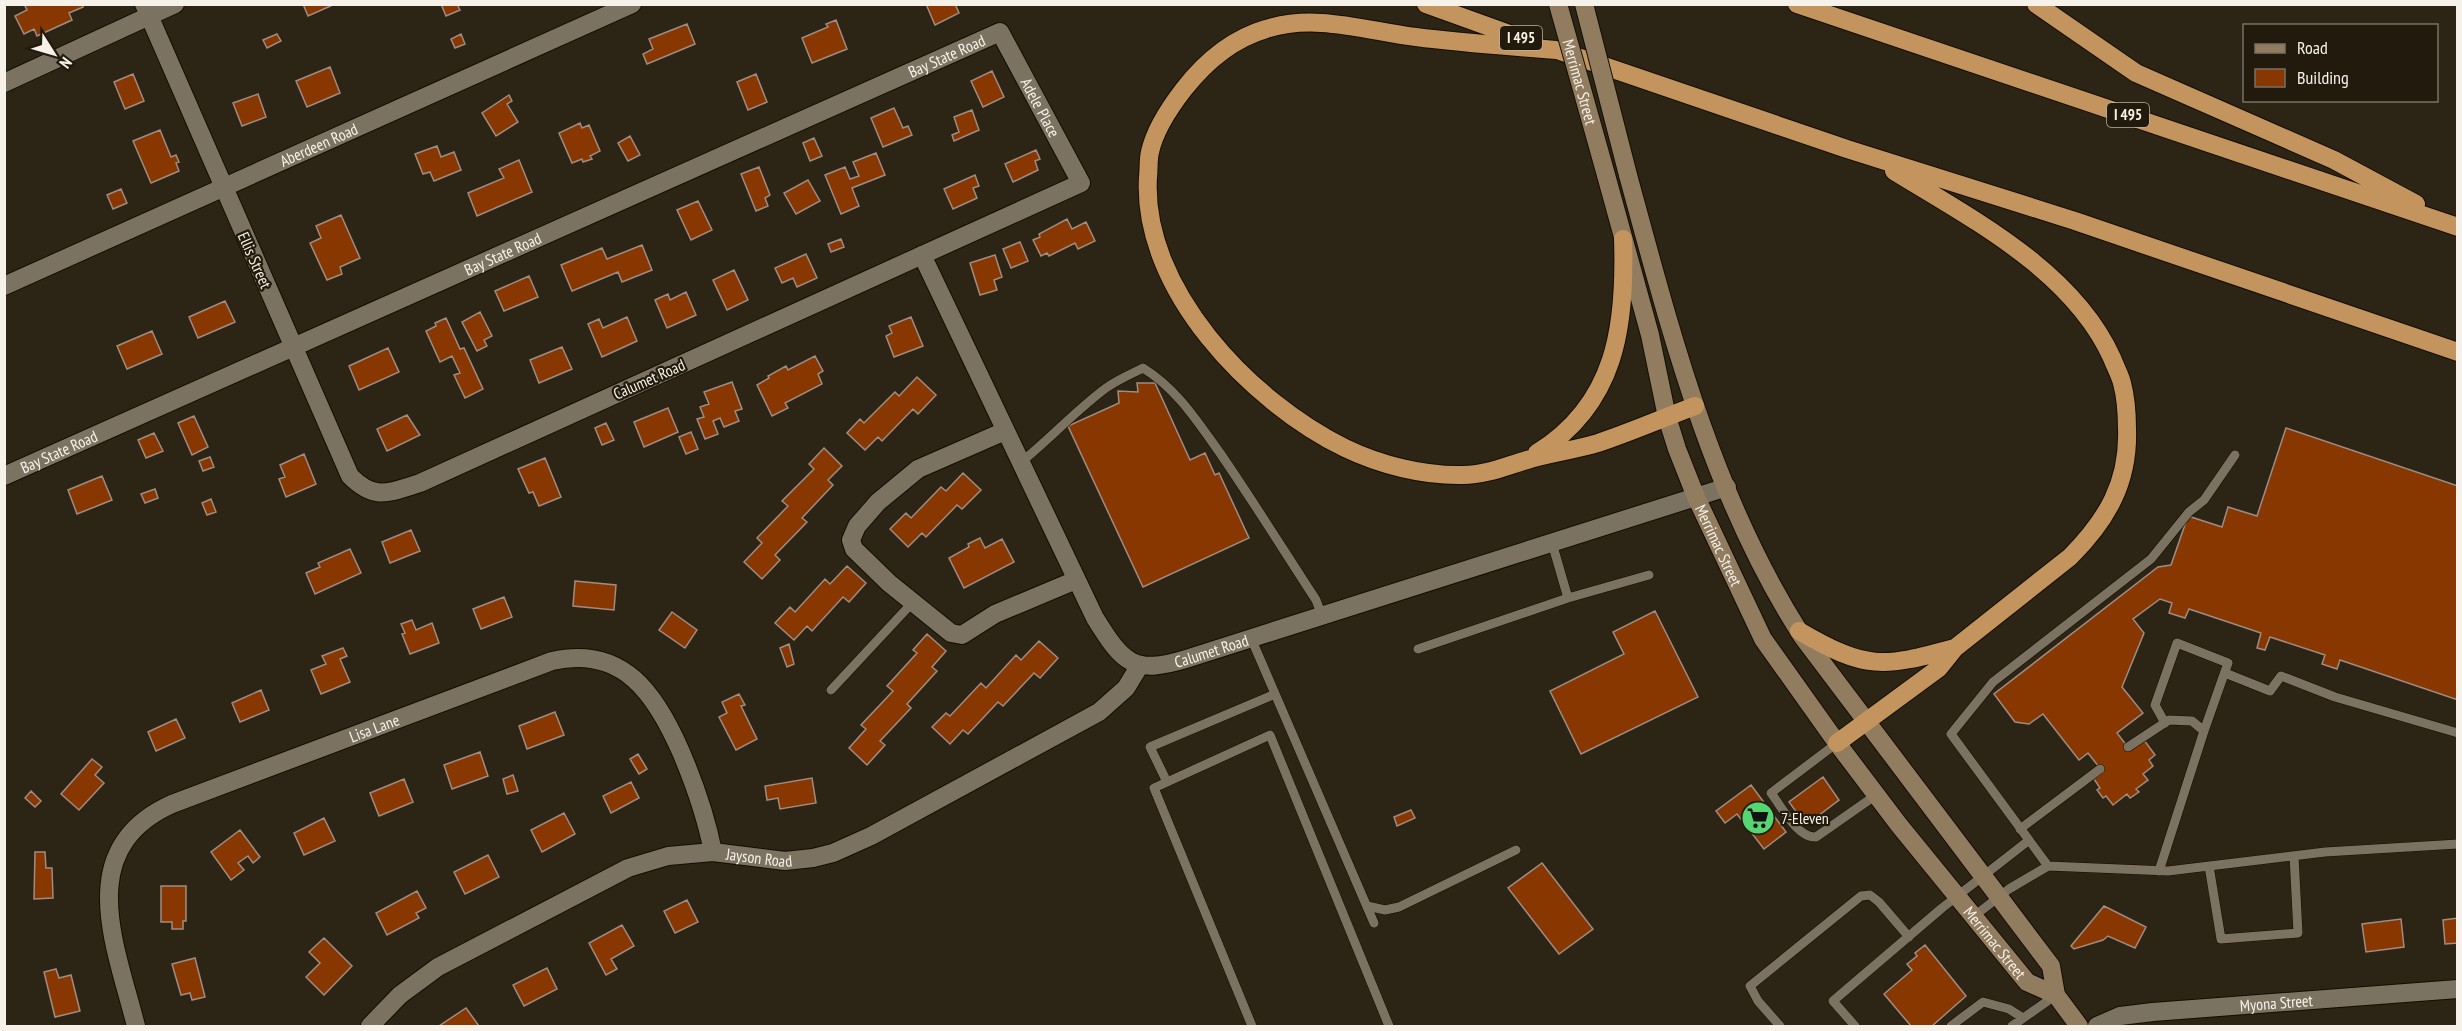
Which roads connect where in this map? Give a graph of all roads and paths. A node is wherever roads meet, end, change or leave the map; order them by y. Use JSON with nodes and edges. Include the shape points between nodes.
{"nodes":[{"id":1,"x":175,"y":4,"type":"edge"},
{"id":2,"x":632,"y":4,"type":"edge"},
{"id":3,"x":1426,"y":4,"type":"edge"},
{"id":4,"x":1558,"y":4,"type":"edge"},
{"id":5,"x":1584,"y":4,"type":"edge"},
{"id":6,"x":1797,"y":4,"type":"edge"},
{"id":7,"x":2036,"y":4,"type":"edge"},
{"id":8,"x":147,"y":10,"type":"edge"},
{"id":9,"x":1000,"y":32,"type":"joint"},
{"id":10,"x":1556,"y":50,"type":"junction"},
{"id":11,"x":4,"y":82,"type":"edge"},
{"id":12,"x":1872,"y":157,"type":"junction"},
{"id":13,"x":1081,"y":183,"type":"joint"},
{"id":14,"x":224,"y":188,"type":"junction"},
{"id":15,"x":2457,"y":226,"type":"edge"},
{"id":16,"x":1623,"y":239,"type":"junction"},
{"id":17,"x":922,"y":255,"type":"junction"},
{"id":18,"x":4,"y":286,"type":"edge"},
{"id":19,"x":294,"y":347,"type":"junction"},
{"id":20,"x":2457,"y":351,"type":"edge"},
{"id":21,"x":1695,"y":406,"type":"junction"},
{"id":22,"x":1667,"y":417,"type":"junction"},
{"id":23,"x":1005,"y":431,"type":"junction"},
{"id":24,"x":2235,"y":455,"type":"dead end"},
{"id":25,"x":1526,"y":460,"type":"junction"},
{"id":26,"x":1020,"y":463,"type":"junction"},
{"id":27,"x":4,"y":476,"type":"edge"},
{"id":28,"x":1727,"y":487,"type":"junction"},
{"id":29,"x":373,"y":493,"type":"joint"},
{"id":30,"x":1696,"y":497,"type":"junction"},
{"id":31,"x":1552,"y":543,"type":"junction"},
{"id":32,"x":1649,"y":575,"type":"dead end"},
{"id":33,"x":1076,"y":580,"type":"junction"},
{"id":34,"x":1568,"y":598,"type":"junction"},
{"id":35,"x":913,"y":602,"type":"junction"},
{"id":36,"x":1322,"y":616,"type":"junction"},
{"id":37,"x":1799,"y":631,"type":"junction"},
{"id":38,"x":1251,"y":638,"type":"junction"},
{"id":39,"x":1955,"y":648,"type":"junction"},
{"id":40,"x":1418,"y":649,"type":"dead end"},
{"id":41,"x":1140,"y":665,"type":"junction"},
{"id":42,"x":2224,"y":673,"type":"junction"},
{"id":43,"x":831,"y":690,"type":"dead end"},
{"id":44,"x":1275,"y":694,"type":"junction"},
{"id":45,"x":1866,"y":722,"type":"junction"},
{"id":46,"x":2165,"y":723,"type":"junction"},
{"id":47,"x":2204,"y":731,"type":"junction"},
{"id":48,"x":2457,"y":734,"type":"edge"},
{"id":49,"x":1837,"y":743,"type":"junction"},
{"id":50,"x":2128,"y":747,"type":"dead end"},
{"id":51,"x":2100,"y":769,"type":"dead end"},
{"id":52,"x":1167,"y":782,"type":"junction"},
{"id":53,"x":1876,"y":795,"type":"junction"},
{"id":54,"x":2020,"y":829,"type":"junction"},
{"id":55,"x":2028,"y":841,"type":"junction"},
{"id":56,"x":2457,"y":844,"type":"edge"},
{"id":57,"x":1516,"y":850,"type":"dead end"},
{"id":58,"x":713,"y":852,"type":"junction"},
{"id":59,"x":2294,"y":856,"type":"junction"},
{"id":60,"x":2048,"y":866,"type":"junction"},
{"id":61,"x":2209,"y":866,"type":"junction"},
{"id":62,"x":2160,"y":871,"type":"junction"},
{"id":63,"x":1982,"y":877,"type":"junction"},
{"id":64,"x":1956,"y":897,"type":"junction"},
{"id":65,"x":1999,"y":897,"type":"junction"},
{"id":66,"x":1367,"y":906,"type":"junction"},
{"id":67,"x":1973,"y":917,"type":"junction"},
{"id":68,"x":1374,"y":923,"type":"dead end"},
{"id":69,"x":1909,"y":937,"type":"junction"},
{"id":70,"x":2457,"y":989,"type":"edge"},
{"id":71,"x":2056,"y":996,"type":"junction"},
{"id":72,"x":2023,"y":1018,"type":"junction"},
{"id":73,"x":136,"y":1026,"type":"edge"},
{"id":74,"x":370,"y":1026,"type":"edge"},
{"id":75,"x":1252,"y":1026,"type":"edge"},
{"id":76,"x":1389,"y":1026,"type":"edge"},
{"id":77,"x":1780,"y":1026,"type":"edge"},
{"id":78,"x":1855,"y":1026,"type":"edge"},
{"id":79,"x":1951,"y":1026,"type":"edge"},
{"id":80,"x":2012,"y":1026,"type":"edge"},
{"id":81,"x":2079,"y":1026,"type":"edge"},
{"id":82,"x":2097,"y":1026,"type":"edge"}],
"edges":[{"from":1,"to":8,"type":"street"},
{"from":2,"to":14,"type":"street","name":"Aberdeen Road"},
{"from":3,"to":10,"type":"highway","number":"I 495"},
{"from":4,"to":16,"type":"main road","name":"Merrimac Street","bridge":true},
{"from":5,"to":21,"type":"main road","name":"Merrimac Street","bridge":true,"via":[[1673,340]]},
{"from":6,"to":15,"type":"highway","number":"I 495"},
{"from":7,"to":15,"type":"highway","via":[[2136,73],[2334,160]]},
{"from":8,"to":11,"type":"street"},
{"from":8,"to":14,"type":"street","name":"Ellis Street"},
{"from":9,"to":13,"type":"street","name":"Adele Place"},
{"from":9,"to":19,"type":"street","name":"Bay State Road"},
{"from":10,"to":12,"type":"highway","number":"I 495"},
{"from":10,"to":25,"type":"highway","via":[[1417,38],[1318,23],[1267,28],[1236,41],[1213,57],[1172,104],[1150,153],[1147,193],[1151,223],[1166,267],[1202,328],[1265,396],[1301,423],[1346,449],[1389,465],[1437,474],[1463,476],[1501,470]]},
{"from":12,"to":20,"type":"highway","number":"I 495","via":[[2075,220]]},
{"from":12,"to":39,"type":"highway","via":[[2003,239],[2055,283],[2091,320],[2122,382],[2128,448],[2113,502],[2101,523],[2070,558]]},
{"from":13,"to":17,"type":"street","name":"Calumet Road"},
{"from":14,"to":18,"type":"street","name":"Aberdeen Road"},
{"from":14,"to":19,"type":"street","name":"Ellis Street"},
{"from":16,"to":22,"type":"main road","name":"Merrimac Street","via":[[1650,335]]},
{"from":16,"to":25,"type":"highway","via":[[1620,322],[1614,357],[1600,389],[1568,431]]},
{"from":17,"to":23,"type":"street"},
{"from":17,"to":29,"type":"street","name":"Calumet Road","via":[[420,483]]},
{"from":19,"to":27,"type":"street","name":"Bay State Road"},
{"from":19,"to":29,"type":"street","name":"Ellis Street","via":[[350,476]]},
{"from":21,"to":22,"type":"highway"},
{"from":21,"to":28,"type":"main road","name":"Merrimac Street"},
{"from":22,"to":25,"type":"highway","via":[[1595,444]]},
{"from":22,"to":30,"type":"main road","name":"Merrimac Street"},
{"from":23,"to":26,"type":"street"},
{"from":23,"to":35,"type":"street","via":[[918,469],[878,502],[857,526],[851,540],[854,549]]},
{"from":24,"to":54,"type":"lane","via":[[2204,500],[2151,558],[1993,682],[1951,734]]},
{"from":26,"to":33,"type":"street"},
{"from":26,"to":36,"type":"lane","via":[[1107,387],[1143,368],[1161,379],[1186,406],[1316,600]]},
{"from":28,"to":30,"type":"street","name":"Calumet Road"},
{"from":28,"to":37,"type":"main road","name":"Merrimac Street"},
{"from":30,"to":31,"type":"street","name":"Calumet Road"},
{"from":30,"to":49,"type":"main road","name":"Merrimac Street","via":[[1763,639]]},
{"from":31,"to":34,"type":"lane"},
{"from":31,"to":36,"type":"street","name":"Calumet Road"},
{"from":32,"to":34,"type":"lane"},
{"from":33,"to":35,"type":"street","via":[[995,614],[962,635],[951,633]]},
{"from":33,"to":41,"type":"street","via":[[1113,646],[1125,659]]},
{"from":34,"to":40,"type":"lane"},
{"from":35,"to":43,"type":"lane"},
{"from":36,"to":38,"type":"street","name":"Calumet Road"},
{"from":37,"to":39,"type":"highway","via":[[1831,650],[1866,662],[1907,661]]},
{"from":37,"to":45,"type":"main road","name":"Merrimac Street"},
{"from":38,"to":41,"type":"street","name":"Calumet Road","via":[[1168,664]]},
{"from":38,"to":44,"type":"lane"},
{"from":39,"to":45,"type":"highway","via":[[1939,668]]},
{"from":41,"to":58,"type":"street","name":"Jayson Road","via":[[1126,688],[1093,716],[852,846],[794,861]]},
{"from":42,"to":46,"type":"lane","via":[[2228,663],[2177,643],[2155,705]]},
{"from":42,"to":47,"type":"lane"},
{"from":42,"to":48,"type":"lane","via":[[2270,691],[2281,676],[2335,697]]},
{"from":44,"to":52,"type":"lane","via":[[1150,747]]},
{"from":44,"to":66,"type":"lane"},
{"from":45,"to":49,"type":"highway"},
{"from":45,"to":63,"type":"main road","name":"Merrimac Street"},
{"from":46,"to":47,"type":"lane","via":[[2192,722]]},
{"from":46,"to":50,"type":"lane"},
{"from":47,"to":62,"type":"lane"},
{"from":49,"to":53,"type":"main road","name":"Merrimac Street"},
{"from":49,"to":53,"type":"lane","via":[[1771,793],[1802,833],[1811,838]]},
{"from":51,"to":54,"type":"lane"},
{"from":52,"to":75,"type":"lane","via":[[1154,788]]},
{"from":52,"to":76,"type":"lane","via":[[1270,735]]},
{"from":53,"to":64,"type":"main road","name":"Merrimac Street"},
{"from":54,"to":55,"type":"lane"},
{"from":55,"to":60,"type":"lane"},
{"from":55,"to":63,"type":"lane"},
{"from":56,"to":59,"type":"lane"},
{"from":57,"to":66,"type":"lane","via":[[1399,907],[1385,910]]},
{"from":58,"to":73,"type":"street","name":"Lisa Lane","via":[[697,789],[668,723],[650,694],[627,674],[605,663],[579,658],[552,661],[172,804],[144,820],[119,852],[108,892],[110,922]]},
{"from":58,"to":74,"type":"street","name":"Jayson Road","via":[[648,861],[600,883],[424,975]]},
{"from":59,"to":61,"type":"lane"},
{"from":59,"to":61,"type":"lane","via":[[2298,933],[2221,939]]},
{"from":60,"to":62,"type":"lane"},
{"from":60,"to":65,"type":"lane"},
{"from":61,"to":62,"type":"lane"},
{"from":63,"to":64,"type":"lane"},
{"from":63,"to":65,"type":"main road","name":"Merrimac Street"},
{"from":64,"to":67,"type":"main road","name":"Merrimac Street"},
{"from":64,"to":69,"type":"lane"},
{"from":65,"to":67,"type":"lane"},
{"from":65,"to":71,"type":"main road","name":"Merrimac Street","via":[[2050,966]]},
{"from":66,"to":68,"type":"lane"},
{"from":67,"to":71,"type":"main road","name":"Merrimac Street","via":[[2026,982]]},
{"from":69,"to":77,"type":"lane","via":[[1879,902],[1870,895],[1861,896],[1750,986]]},
{"from":69,"to":78,"type":"lane","via":[[1833,1001]]},
{"from":70,"to":82,"type":"street","name":"Myona Street","via":[[2153,1012],[2120,1016]]},
{"from":71,"to":72,"type":"lane"},
{"from":71,"to":81,"type":"main road"},
{"from":72,"to":79,"type":"lane","via":[[2009,1009],[1983,1002]]},
{"from":72,"to":80,"type":"lane"}]}
